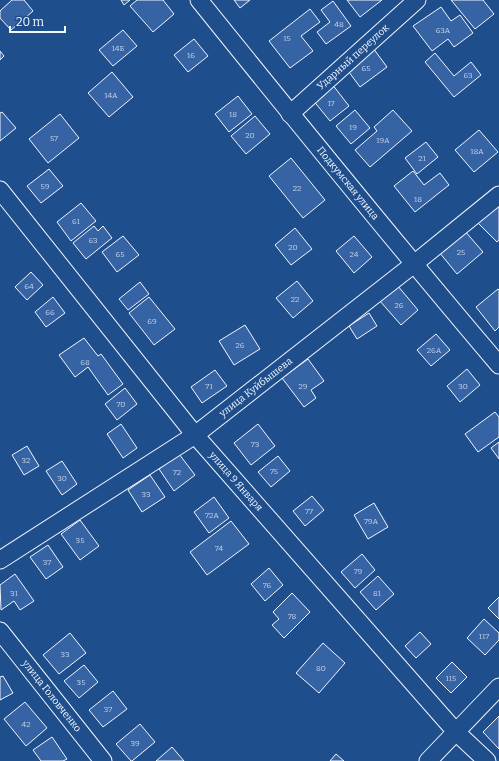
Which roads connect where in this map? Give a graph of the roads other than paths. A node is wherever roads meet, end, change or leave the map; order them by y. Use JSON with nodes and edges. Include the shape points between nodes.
{"nodes":[{"id":1,"x":199,"y":0,"type":"edge"},
{"id":2,"x":417,"y":0,"type":"edge"},
{"id":3,"x":290,"y":114,"type":"junction"},
{"id":4,"x":0,"y":190,"type":"edge"},
{"id":5,"x":499,"y":195,"type":"edge"},
{"id":6,"x":414,"y":264,"type":"junction"},
{"id":7,"x":499,"y":365,"type":"edge"},
{"id":8,"x":195,"y":435,"type":"junction"},
{"id":9,"x":0,"y":560,"type":"edge"},
{"id":10,"x":0,"y":631,"type":"edge"},
{"id":11,"x":499,"y":687,"type":"edge"},
{"id":12,"x":456,"y":732,"type":"junction"},
{"id":13,"x":103,"y":761,"type":"edge"},
{"id":14,"x":428,"y":761,"type":"edge"},
{"id":15,"x":487,"y":761,"type":"edge"}],
"edges":[{"from":1,"to":3,"type":"street","name":"Подкумская улица"},
{"from":2,"to":3,"type":"street","name":"Ударный переулок"},
{"from":3,"to":6,"type":"street","name":"Подкумская улица"},
{"from":4,"to":8,"type":"street","name":"улица 9 Января"},
{"from":5,"to":6,"type":"street","name":"улица Куйбышева"},
{"from":6,"to":7,"type":"street","name":"Подкумская улица"},
{"from":6,"to":8,"type":"street","name":"улица Куйбышева"},
{"from":8,"to":9,"type":"street","name":"улица Куйбышева"},
{"from":8,"to":12,"type":"street","name":"улица 9 Января"},
{"from":10,"to":13,"type":"street","name":"улица Головченко"},
{"from":11,"to":12,"type":"street"},
{"from":12,"to":14,"type":"street"},
{"from":12,"to":15,"type":"street","name":"улица 9 Января"}]}
